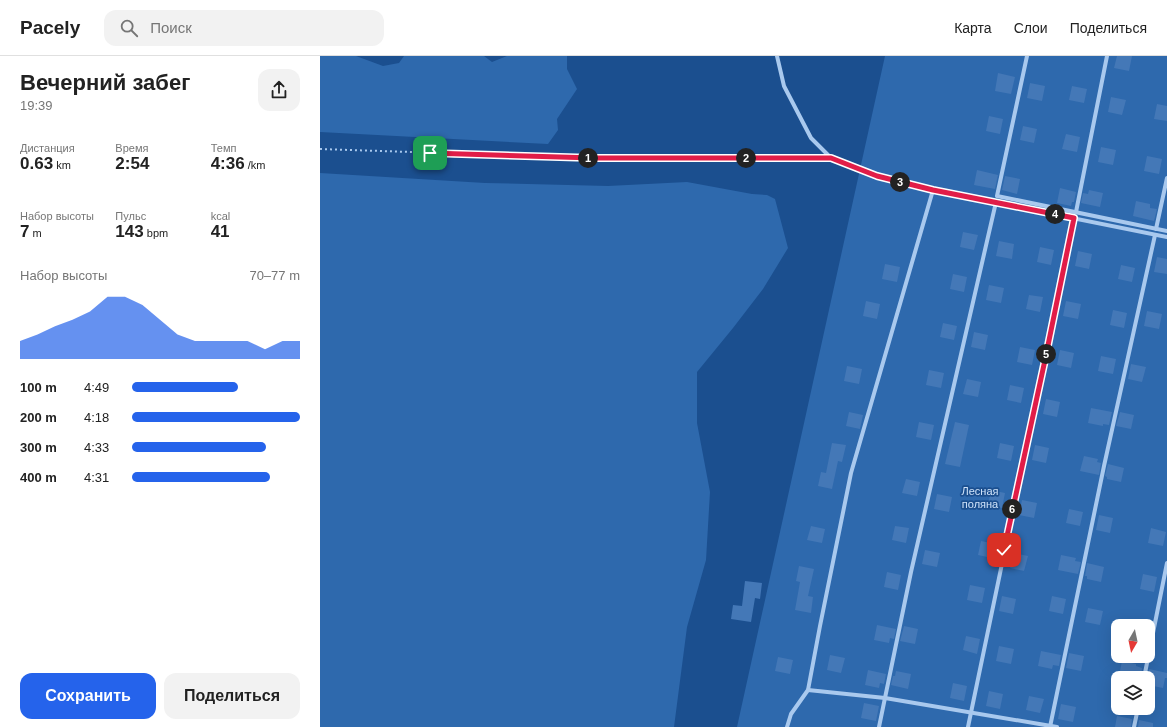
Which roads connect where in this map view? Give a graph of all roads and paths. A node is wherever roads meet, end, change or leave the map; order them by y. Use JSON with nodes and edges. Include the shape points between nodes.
{"nodes":[{"id":1,"x":776,"y":56,"type":"edge"},
{"id":2,"x":1027,"y":56,"type":"edge"},
{"id":3,"x":1108,"y":56,"type":"edge"},
{"id":4,"x":320,"y":149,"type":"edge"},
{"id":5,"x":831,"y":158,"type":"junction"},
{"id":6,"x":1167,"y":178,"type":"edge"},
{"id":7,"x":933,"y":190,"type":"junction"},
{"id":8,"x":996,"y":202,"type":"junction"},
{"id":9,"x":1076,"y":212,"type":"junction"},
{"id":10,"x":1074,"y":218,"type":"junction"},
{"id":11,"x":1156,"y":229,"type":"junction"},
{"id":12,"x":1167,"y":231,"type":"edge"},
{"id":13,"x":1155,"y":235,"type":"junction"},
{"id":14,"x":1167,"y":237,"type":"edge"},
{"id":15,"x":1167,"y":563,"type":"edge"},
{"id":16,"x":1145,"y":671,"type":"edge"},
{"id":17,"x":808,"y":690,"type":"junction"},
{"id":18,"x":885,"y":698,"type":"junction"},
{"id":19,"x":971,"y":713,"type":"junction"},
{"id":20,"x":1137,"y":715,"type":"edge"},
{"id":21,"x":1050,"y":726,"type":"edge"},
{"id":22,"x":787,"y":727,"type":"edge"},
{"id":23,"x":879,"y":727,"type":"edge"},
{"id":24,"x":968,"y":727,"type":"edge"},
{"id":25,"x":1057,"y":727,"type":"edge"},
{"id":26,"x":1134,"y":727,"type":"edge"}],
"edges":[{"from":1,"to":5,"type":"street","via":[[784,86],[811,138]]},
{"from":2,"to":9,"type":"street","via":[[997,196]]},
{"from":3,"to":9,"type":"street"},
{"from":4,"to":5,"type":"path","via":[[594,158]]},
{"from":5,"to":7,"type":"street","via":[[877,176]]},
{"from":6,"to":11,"type":"street"},
{"from":7,"to":8,"type":"street"},
{"from":7,"to":17,"type":"street","via":[[851,473]]},
{"from":8,"to":10,"type":"street"},
{"from":8,"to":18,"type":"street","via":[[911,572]]},
{"from":9,"to":11,"type":"street"},
{"from":10,"to":13,"type":"street"},
{"from":10,"to":19,"type":"street"},
{"from":11,"to":12,"type":"street"},
{"from":13,"to":14,"type":"street"},
{"from":13,"to":21,"type":"street"},
{"from":15,"to":16,"type":"street"},
{"from":17,"to":18,"type":"street"},
{"from":17,"to":22,"type":"street","via":[[791,714]]},
{"from":18,"to":19,"type":"street"},
{"from":18,"to":23,"type":"street"},
{"from":19,"to":21,"type":"street"},
{"from":19,"to":24,"type":"street"},
{"from":20,"to":26,"type":"street"},
{"from":21,"to":25,"type":"street"}]}
